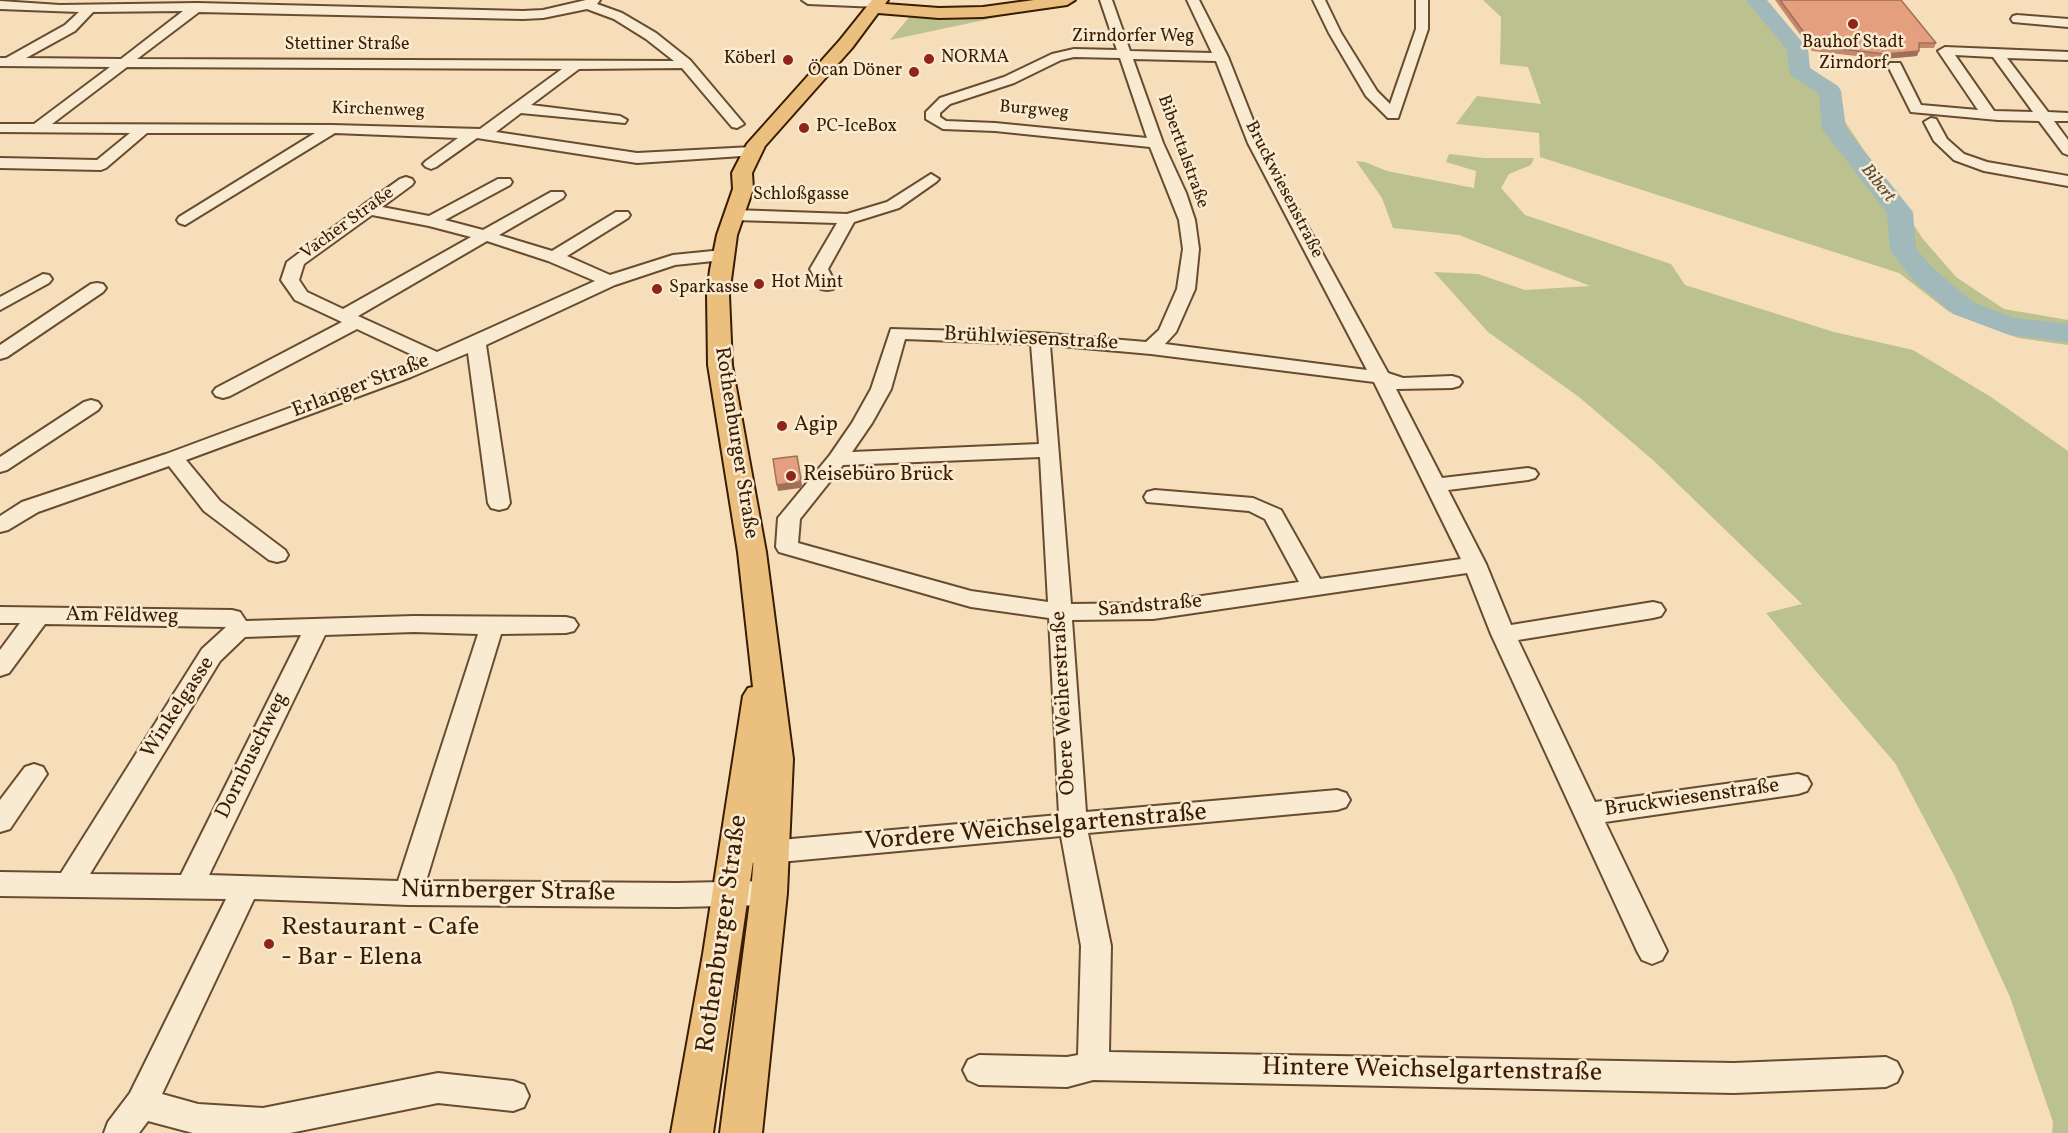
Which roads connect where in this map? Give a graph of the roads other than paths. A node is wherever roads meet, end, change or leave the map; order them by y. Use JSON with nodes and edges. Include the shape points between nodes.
{"nodes":[{"id":1,"x":22,"y":0,"type":"edge"},
{"id":2,"x":399,"y":0,"type":"edge"},
{"id":3,"x":814,"y":0,"type":"edge"},
{"id":4,"x":1038,"y":0,"type":"edge"},
{"id":5,"x":1068,"y":0,"type":"edge"},
{"id":6,"x":1106,"y":0,"type":"edge"},
{"id":7,"x":1192,"y":0,"type":"edge"},
{"id":8,"x":1319,"y":0,"type":"edge"},
{"id":9,"x":1422,"y":0,"type":"edge"},
{"id":10,"x":591,"y":3,"type":"edge"},
{"id":11,"x":886,"y":4,"type":"edge"},
{"id":12,"x":3,"y":7,"type":"edge"},
{"id":13,"x":197,"y":7,"type":"junction"},
{"id":14,"x":90,"y":8,"type":"junction"},
{"id":15,"x":387,"y":11,"type":"junction"},
{"id":16,"x":2017,"y":19,"type":"dead end"},
{"id":17,"x":2068,"y":22,"type":"edge"},
{"id":18,"x":1998,"y":54,"type":"junction"},
{"id":19,"x":1127,"y":56,"type":"junction"},
{"id":20,"x":2068,"y":56,"type":"edge"},
{"id":21,"x":1221,"y":57,"type":"junction"},
{"id":22,"x":4,"y":62,"type":"edge"},
{"id":23,"x":124,"y":63,"type":"junction"},
{"id":24,"x":685,"y":63,"type":"junction"},
{"id":25,"x":576,"y":65,"type":"junction"},
{"id":26,"x":1895,"y":66,"type":"dead end"},
{"id":27,"x":1402,"y":92,"type":"junction"},
{"id":28,"x":1371,"y":93,"type":"junction"},
{"id":29,"x":945,"y":100,"type":"joint"},
{"id":30,"x":518,"y":108,"type":"junction"},
{"id":31,"x":1989,"y":115,"type":"junction"},
{"id":32,"x":2044,"y":116,"type":"junction"},
{"id":33,"x":2068,"y":117,"type":"edge"},
{"id":34,"x":620,"y":120,"type":"dead end"},
{"id":35,"x":1931,"y":122,"type":"dead end"},
{"id":36,"x":737,"y":124,"type":"dead end"},
{"id":37,"x":39,"y":127,"type":"junction"},
{"id":38,"x":0,"y":128,"type":"edge"},
{"id":39,"x":144,"y":128,"type":"junction"},
{"id":40,"x":332,"y":129,"type":"junction"},
{"id":41,"x":478,"y":134,"type":"junction"},
{"id":42,"x":1156,"y":143,"type":"junction"},
{"id":43,"x":2068,"y":150,"type":"edge"},
{"id":44,"x":752,"y":152,"type":"junction"},
{"id":45,"x":0,"y":163,"type":"edge"},
{"id":46,"x":430,"y":164,"type":"dead end"},
{"id":47,"x":931,"y":179,"type":"dead end"},
{"id":48,"x":2068,"y":181,"type":"edge"},
{"id":49,"x":406,"y":182,"type":"dead end"},
{"id":50,"x":504,"y":182,"type":"dead end"},
{"id":51,"x":744,"y":189,"type":"junction"},
{"id":52,"x":557,"y":195,"type":"dead end"},
{"id":53,"x":368,"y":209,"type":"junction"},
{"id":54,"x":622,"y":215,"type":"dead end"},
{"id":55,"x":734,"y":215,"type":"junction"},
{"id":56,"x":848,"y":219,"type":"junction"},
{"id":57,"x":185,"y":220,"type":"dead end"},
{"id":58,"x":431,"y":221,"type":"junction"},
{"id":59,"x":487,"y":236,"type":"junction"},
{"id":60,"x":723,"y":255,"type":"junction"},
{"id":61,"x":554,"y":256,"type":"junction"},
{"id":62,"x":43,"y":279,"type":"dead end"},
{"id":63,"x":609,"y":281,"type":"junction"},
{"id":64,"x":827,"y":285,"type":"dead end"},
{"id":65,"x":97,"y":288,"type":"dead end"},
{"id":66,"x":0,"y":305,"type":"edge"},
{"id":67,"x":350,"y":319,"type":"junction"},
{"id":68,"x":1040,"y":339,"type":"junction"},
{"id":69,"x":476,"y":343,"type":"junction"},
{"id":70,"x":1151,"y":348,"type":"junction"},
{"id":71,"x":0,"y":352,"type":"edge"},
{"id":72,"x":436,"y":359,"type":"junction"},
{"id":73,"x":1381,"y":377,"type":"junction"},
{"id":74,"x":1452,"y":382,"type":"dead end"},
{"id":75,"x":224,"y":392,"type":"dead end"},
{"id":76,"x":91,"y":405,"type":"dead end"},
{"id":77,"x":1050,"y":450,"type":"junction"},
{"id":78,"x":172,"y":458,"type":"junction"},
{"id":79,"x":837,"y":459,"type":"junction"},
{"id":80,"x":0,"y":466,"type":"edge"},
{"id":81,"x":1528,"y":474,"type":"dead end"},
{"id":82,"x":1435,"y":485,"type":"junction"},
{"id":83,"x":1155,"y":496,"type":"dead end"},
{"id":84,"x":499,"y":503,"type":"dead end"},
{"id":85,"x":30,"y":507,"type":"junction"},
{"id":86,"x":0,"y":514,"type":"edge"},
{"id":87,"x":789,"y":518,"type":"joint"},
{"id":88,"x":0,"y":525,"type":"edge"},
{"id":89,"x":277,"y":555,"type":"dead end"},
{"id":90,"x":1474,"y":564,"type":"junction"},
{"id":91,"x":1313,"y":586,"type":"junction"},
{"id":92,"x":1653,"y":610,"type":"dead end"},
{"id":93,"x":1060,"y":612,"type":"junction"},
{"id":94,"x":0,"y":615,"type":"edge"},
{"id":95,"x":38,"y":616,"type":"junction"},
{"id":96,"x":566,"y":625,"type":"dead end"},
{"id":97,"x":317,"y":626,"type":"junction"},
{"id":98,"x":492,"y":626,"type":"junction"},
{"id":99,"x":239,"y":629,"type":"junction"},
{"id":100,"x":1503,"y":634,"type":"junction"},
{"id":101,"x":765,"y":664,"type":"junction"},
{"id":102,"x":0,"y":668,"type":"edge"},
{"id":103,"x":34,"y":774,"type":"dead end"},
{"id":104,"x":1798,"y":784,"type":"dead end"},
{"id":105,"x":1337,"y":800,"type":"dead end"},
{"id":106,"x":1586,"y":814,"type":"junction"},
{"id":107,"x":0,"y":821,"type":"edge"},
{"id":108,"x":1072,"y":825,"type":"junction"},
{"id":109,"x":772,"y":852,"type":"junction"},
{"id":110,"x":735,"y":855,"type":"junction"},
{"id":111,"x":0,"y":884,"type":"edge"},
{"id":112,"x":69,"y":884,"type":"junction"},
{"id":113,"x":190,"y":886,"type":"junction"},
{"id":114,"x":246,"y":887,"type":"junction"},
{"id":115,"x":408,"y":893,"type":"junction"},
{"id":116,"x":769,"y":893,"type":"junction"},
{"id":117,"x":729,"y":894,"type":"junction"},
{"id":118,"x":1652,"y":951,"type":"dead end"},
{"id":119,"x":1093,"y":1066,"type":"junction"},
{"id":120,"x":979,"y":1070,"type":"dead end"},
{"id":121,"x":1886,"y":1072,"type":"dead end"},
{"id":122,"x":513,"y":1096,"type":"dead end"},
{"id":123,"x":141,"y":1104,"type":"junction"},
{"id":124,"x":743,"y":1131,"type":"edge"},
{"id":125,"x":120,"y":1133,"type":"edge"},
{"id":126,"x":692,"y":1133,"type":"edge"}],
"edges":[{"from":1,"to":12,"type":"street"},
{"from":2,"to":15,"type":"street"},
{"from":3,"to":11,"type":"street"},
{"from":4,"to":11,"type":"main road","via":[[976,6]]},
{"from":5,"to":11,"type":"main road","via":[[983,12]]},
{"from":6,"to":19,"type":"street","name":"Biberttalstraße"},
{"from":7,"to":21,"type":"street","name":"Bruckwiesenstraße"},
{"from":8,"to":28,"type":"street"},
{"from":9,"to":27,"type":"street","via":[[1422,29]]},
{"from":10,"to":15,"type":"street","via":[[523,15]]},
{"from":10,"to":24,"type":"street","via":[[651,36]]},
{"from":11,"to":44,"type":"main road","name":"Rothenburger Straße","via":[[770,127]]},
{"from":11,"to":51,"type":"main road","name":"Rothenburger Straße","via":[[858,50],[804,102],[768,152],[758,174]]},
{"from":12,"to":14,"type":"street"},
{"from":13,"to":14,"type":"street"},
{"from":13,"to":15,"type":"street"},
{"from":13,"to":23,"type":"street"},
{"from":14,"to":22,"type":"street","name":"Stettiner Straße","via":[[70,28]]},
{"from":16,"to":17,"type":"street"},
{"from":18,"to":20,"type":"street"},
{"from":18,"to":31,"type":"street","via":[[1946,51]]},
{"from":18,"to":32,"type":"street"},
{"from":19,"to":21,"type":"street","name":"Zirndorfer Weg"},
{"from":19,"to":29,"type":"street","name":"Zirndorfer Weg","via":[[1074,53],[1057,57],[1010,80]]},
{"from":19,"to":42,"type":"street","name":"Biberttalstraße"},
{"from":21,"to":73,"type":"street","name":"Bruckwiesenstraße","via":[[1256,142]]},
{"from":22,"to":23,"type":"street","name":"Stettiner Straße"},
{"from":23,"to":25,"type":"street","name":"Stettiner Straße"},
{"from":23,"to":37,"type":"street"},
{"from":24,"to":25,"type":"street","name":"Stettiner Straße"},
{"from":24,"to":36,"type":"street"},
{"from":25,"to":30,"type":"street"},
{"from":26,"to":31,"type":"street","via":[[1916,109]]},
{"from":27,"to":28,"type":"street","via":[[1390,97]]},
{"from":27,"to":28,"type":"street","via":[[1393,115]]},
{"from":29,"to":42,"type":"street","name":"Burgweg","via":[[933,112],[933,119],[943,124]]},
{"from":30,"to":34,"type":"street"},
{"from":30,"to":41,"type":"street"},
{"from":31,"to":32,"type":"street"},
{"from":32,"to":33,"type":"street"},
{"from":32,"to":43,"type":"street"},
{"from":35,"to":48,"type":"street","via":[[1941,141],[1959,157]]},
{"from":37,"to":38,"type":"street","name":"Kirchenweg"},
{"from":37,"to":39,"type":"street","name":"Kirchenweg"},
{"from":39,"to":40,"type":"street","name":"Kirchenweg"},
{"from":39,"to":45,"type":"street","via":[[101,165]]},
{"from":40,"to":41,"type":"street","name":"Kirchenweg"},
{"from":40,"to":57,"type":"street"},
{"from":41,"to":44,"type":"street","name":"Kirchenweg","via":[[637,158]]},
{"from":41,"to":46,"type":"street"},
{"from":42,"to":70,"type":"street","name":"Biberttalstraße","via":[[1187,220],[1191,249],[1186,289],[1167,332]]},
{"from":44,"to":51,"type":"main road","name":"Rothenburger Straße","via":[[742,173]]},
{"from":47,"to":56,"type":"street","name":"Schloßgasse","via":[[893,205]]},
{"from":49,"to":53,"type":"street","name":"Vacher Straße"},
{"from":50,"to":58,"type":"street"},
{"from":51,"to":55,"type":"main road","name":"Rothenburger Straße"},
{"from":52,"to":59,"type":"street"},
{"from":53,"to":58,"type":"street"},
{"from":53,"to":67,"type":"street","name":"Vacher Straße","via":[[296,262],[290,280],[302,296]]},
{"from":54,"to":61,"type":"street"},
{"from":55,"to":56,"type":"street","name":"Schloßgasse"},
{"from":55,"to":60,"type":"main road","name":"Rothenburger Straße"},
{"from":56,"to":64,"type":"street","via":[[819,270]]},
{"from":58,"to":59,"type":"street"},
{"from":59,"to":61,"type":"street"},
{"from":59,"to":67,"type":"street"},
{"from":60,"to":63,"type":"street","name":"Erlanger Straße","via":[[674,260]]},
{"from":60,"to":101,"type":"main road","name":"Rothenburger Straße","via":[[718,295],[720,365],[752,552]]},
{"from":61,"to":63,"type":"street"},
{"from":62,"to":66,"type":"street"},
{"from":63,"to":69,"type":"street","name":"Erlanger Straße"},
{"from":65,"to":71,"type":"street"},
{"from":67,"to":72,"type":"street","name":"Vacher Straße"},
{"from":67,"to":75,"type":"street"},
{"from":68,"to":70,"type":"street","name":"Brühlwiesenstraße"},
{"from":68,"to":77,"type":"street","name":"Obere Weiherstraße"},
{"from":68,"to":79,"type":"street","name":"Brühlwiesenstraße","via":[[897,333],[881,389]]},
{"from":69,"to":72,"type":"street","name":"Erlanger Straße"},
{"from":69,"to":84,"type":"street"},
{"from":70,"to":73,"type":"street","name":"Brühlwiesenstraße"},
{"from":72,"to":78,"type":"street","name":"Erlanger Straße"},
{"from":73,"to":74,"type":"street","via":[[1401,384]]},
{"from":73,"to":82,"type":"street","name":"Bruckwiesenstraße"},
{"from":76,"to":80,"type":"street"},
{"from":77,"to":79,"type":"street"},
{"from":77,"to":93,"type":"street","name":"Obere Weiherstraße"},
{"from":78,"to":85,"type":"street","name":"Erlanger Straße"},
{"from":78,"to":89,"type":"street","via":[[213,506]]},
{"from":79,"to":87,"type":"street","name":"Brühlwiesenstraße"},
{"from":81,"to":82,"type":"street"},
{"from":82,"to":90,"type":"street","name":"Bruckwiesenstraße"},
{"from":83,"to":91,"type":"street","via":[[1253,506],[1273,515]]},
{"from":85,"to":86,"type":"street"},
{"from":85,"to":88,"type":"street","name":"Erlanger Straße"},
{"from":87,"to":93,"type":"street","name":"Sandstraße","via":[[787,547],[971,599]]},
{"from":90,"to":91,"type":"street","name":"Sandstraße"},
{"from":90,"to":100,"type":"street","name":"Bruckwiesenstraße"},
{"from":91,"to":93,"type":"street","name":"Sandstraße","via":[[1153,611]]},
{"from":92,"to":100,"type":"street"},
{"from":93,"to":108,"type":"street","name":"Obere Weiherstraße"},
{"from":94,"to":95,"type":"street","name":"Am Feldweg"},
{"from":95,"to":99,"type":"street","name":"Am Feldweg","via":[[232,618]]},
{"from":95,"to":102,"type":"street"},
{"from":96,"to":98,"type":"street"},
{"from":97,"to":98,"type":"street"},
{"from":97,"to":99,"type":"street"},
{"from":97,"to":113,"type":"street","name":"Dornbuschweg"},
{"from":98,"to":115,"type":"street"},
{"from":99,"to":112,"type":"street","name":"Winkelgasse","via":[[211,655]]},
{"from":100,"to":106,"type":"street","name":"Bruckwiesenstraße"},
{"from":101,"to":109,"type":"main road","name":"Rothenburger Straße","via":[[777,759]]},
{"from":101,"to":110,"type":"main road","name":"Rothenburger Straße"},
{"from":103,"to":107,"type":"street"},
{"from":104,"to":106,"type":"street","name":"Bruckwiesenstraße"},
{"from":105,"to":108,"type":"street","name":"Vordere Weichselgartenstraße"},
{"from":106,"to":118,"type":"street","name":"Bruckwiesenstraße"},
{"from":108,"to":109,"type":"street","name":"Vordere Weichselgartenstraße"},
{"from":108,"to":119,"type":"street","name":"Obere Weiherstraße","via":[[1096,946]]},
{"from":109,"to":110,"type":"street","name":"Vordere Weichselgartenstraße"},
{"from":109,"to":116,"type":"main road","name":"Rothenburger Straße"},
{"from":110,"to":117,"type":"main road","name":"Rothenburger Straße"},
{"from":111,"to":112,"type":"street","name":"Nürnberger Straße"},
{"from":112,"to":113,"type":"street","name":"Nürnberger Straße"},
{"from":113,"to":114,"type":"street","name":"Nürnberger Straße"},
{"from":114,"to":115,"type":"street","name":"Nürnberger Straße"},
{"from":114,"to":123,"type":"street"},
{"from":115,"to":117,"type":"street","name":"Nürnberger Straße"},
{"from":116,"to":117,"type":"street","name":"Nürnberger Straße"},
{"from":116,"to":124,"type":"main road","name":"Rothenburger Straße"},
{"from":117,"to":126,"type":"main road","name":"Rothenburger Straße"},
{"from":119,"to":120,"type":"street","name":"Hintere Weichselgartenstraße","via":[[1067,1072]]},
{"from":119,"to":121,"type":"street","name":"Hintere Weichselgartenstraße","via":[[1734,1078]]},
{"from":122,"to":123,"type":"street","via":[[438,1088],[263,1123],[198,1119]]},
{"from":123,"to":125,"type":"street"}]}
